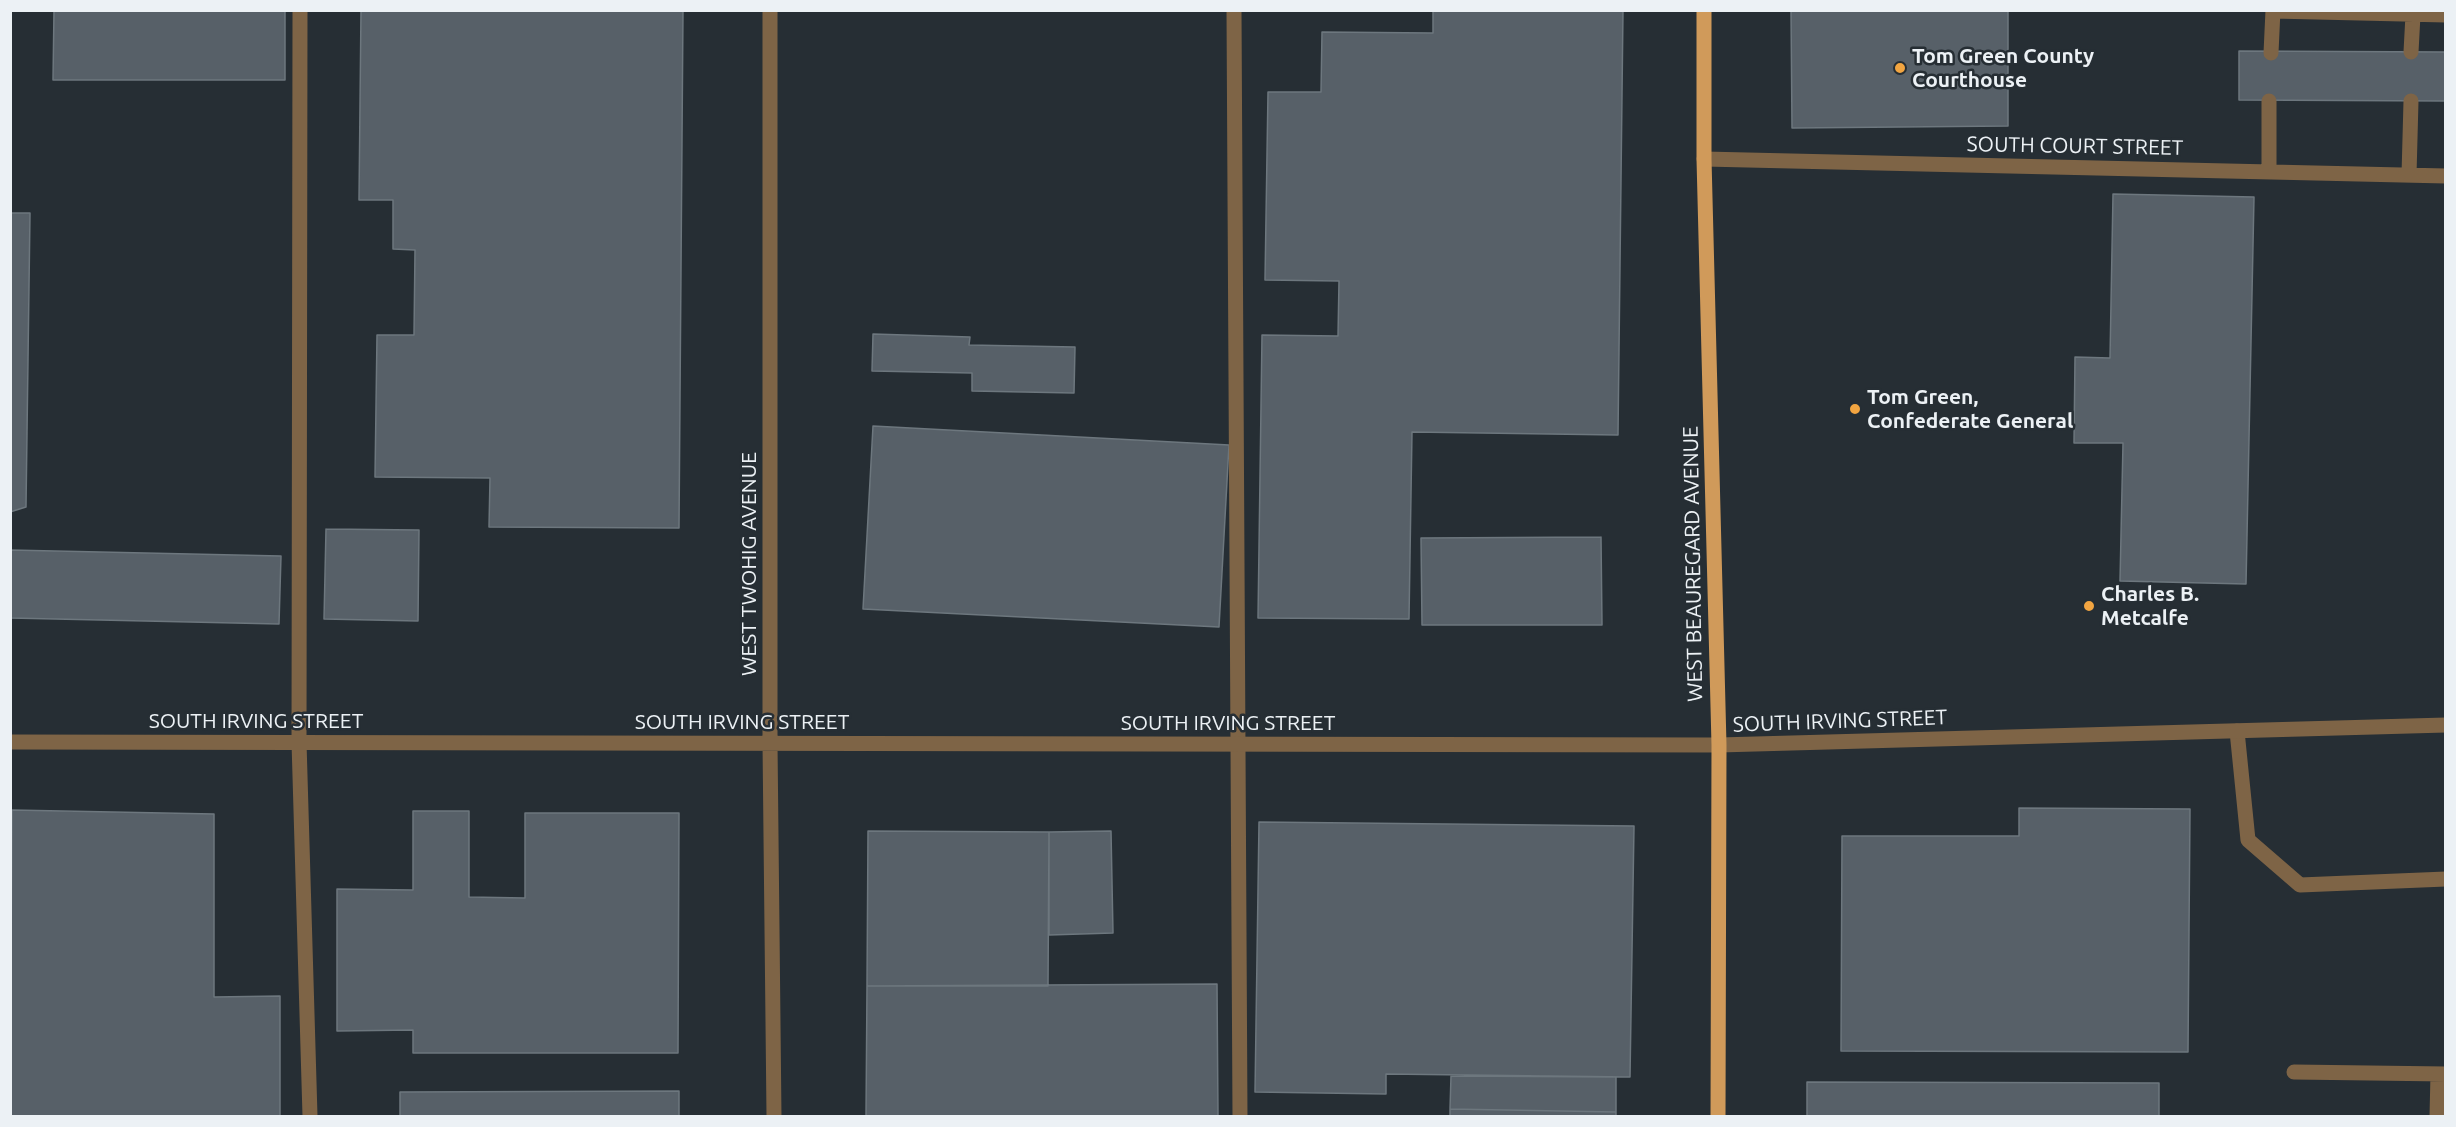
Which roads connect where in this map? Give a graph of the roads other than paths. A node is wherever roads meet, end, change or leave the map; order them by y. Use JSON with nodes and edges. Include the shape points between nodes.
{"nodes":[{"id":1,"x":300,"y":10,"type":"edge"},
{"id":2,"x":770,"y":10,"type":"edge"},
{"id":3,"x":1234,"y":10,"type":"edge"},
{"id":4,"x":1704,"y":10,"type":"edge"},
{"id":5,"x":2273,"y":11,"type":"edge"},
{"id":6,"x":2413,"y":15,"type":"junction"},
{"id":7,"x":2445,"y":15,"type":"edge"},
{"id":8,"x":2412,"y":52,"type":"dead end"},
{"id":9,"x":2271,"y":53,"type":"dead end"},
{"id":10,"x":2269,"y":101,"type":"dead end"},
{"id":11,"x":2411,"y":101,"type":"dead end"},
{"id":12,"x":1704,"y":159,"type":"junction"},
{"id":13,"x":2269,"y":171,"type":"junction"},
{"id":14,"x":2409,"y":175,"type":"junction"},
{"id":15,"x":2445,"y":176,"type":"edge"},
{"id":16,"x":2445,"y":725,"type":"edge"},
{"id":17,"x":2237,"y":731,"type":"junction"},
{"id":18,"x":10,"y":742,"type":"edge"},
{"id":19,"x":299,"y":742,"type":"junction"},
{"id":20,"x":770,"y":743,"type":"junction"},
{"id":21,"x":1238,"y":744,"type":"junction"},
{"id":22,"x":1719,"y":745,"type":"junction"},
{"id":23,"x":2445,"y":879,"type":"edge"},
{"id":24,"x":2294,"y":1072,"type":"dead end"},
{"id":25,"x":2442,"y":1074,"type":"edge"},
{"id":26,"x":310,"y":1116,"type":"edge"},
{"id":27,"x":774,"y":1116,"type":"edge"},
{"id":28,"x":1240,"y":1116,"type":"edge"},
{"id":29,"x":1718,"y":1116,"type":"edge"},
{"id":30,"x":2437,"y":1116,"type":"edge"}],
"edges":[{"from":1,"to":19,"type":"street"},
{"from":2,"to":20,"type":"street","name":"WEST TWOHIG AVENUE"},
{"from":3,"to":21,"type":"street"},
{"from":4,"to":12,"type":"main road","name":"WEST BEAUREGARD AVENUE"},
{"from":5,"to":6,"type":"street"},
{"from":5,"to":9,"type":"street"},
{"from":6,"to":7,"type":"street"},
{"from":6,"to":8,"type":"street"},
{"from":10,"to":13,"type":"street"},
{"from":11,"to":14,"type":"street"},
{"from":12,"to":13,"type":"street","name":"SOUTH COURT STREET"},
{"from":12,"to":22,"type":"main road","name":"WEST BEAUREGARD AVENUE"},
{"from":13,"to":14,"type":"street","name":"SOUTH COURT STREET"},
{"from":14,"to":15,"type":"street","name":"SOUTH COURT STREET"},
{"from":16,"to":17,"type":"street","name":"SOUTH IRVING STREET"},
{"from":17,"to":22,"type":"street","name":"SOUTH IRVING STREET"},
{"from":17,"to":23,"type":"street","via":[[2248,840],[2300,885]]},
{"from":18,"to":19,"type":"street","name":"SOUTH IRVING STREET"},
{"from":19,"to":20,"type":"street","name":"SOUTH IRVING STREET"},
{"from":19,"to":26,"type":"street"},
{"from":20,"to":21,"type":"street","name":"SOUTH IRVING STREET"},
{"from":20,"to":27,"type":"street","name":"WEST TWOHIG AVENUE"},
{"from":21,"to":22,"type":"street","name":"SOUTH IRVING STREET"},
{"from":21,"to":28,"type":"street"},
{"from":22,"to":29,"type":"main road","name":"WEST BEAUREGARD AVENUE"},
{"from":24,"to":25,"type":"street"},
{"from":25,"to":30,"type":"street"}]}
